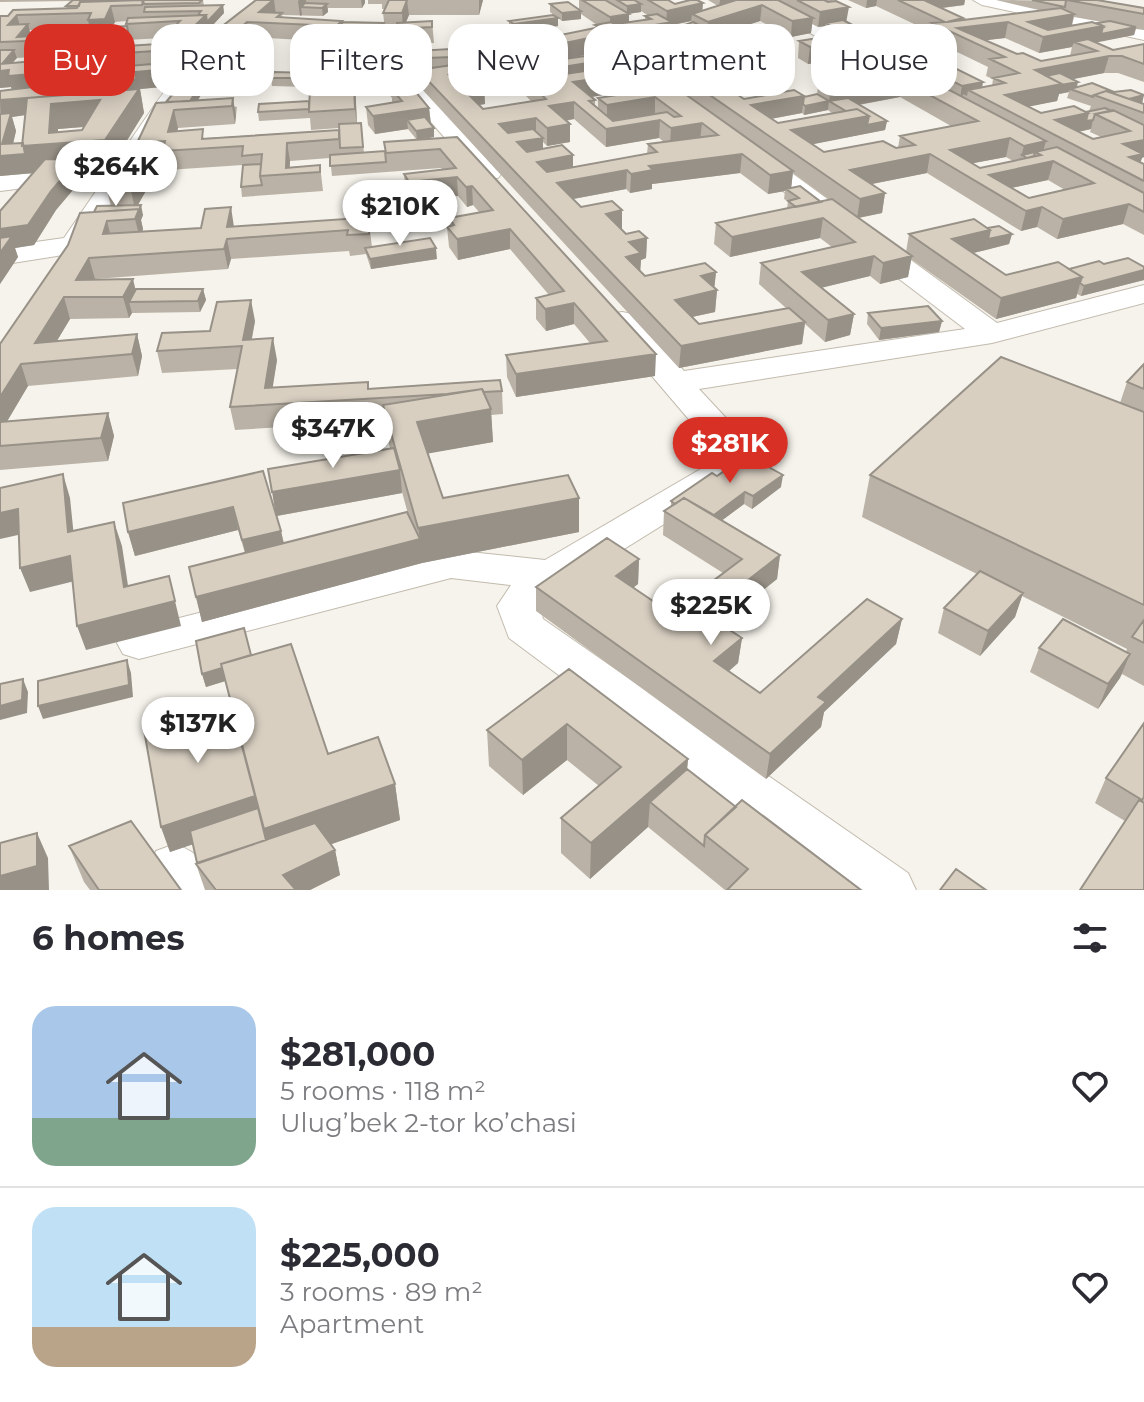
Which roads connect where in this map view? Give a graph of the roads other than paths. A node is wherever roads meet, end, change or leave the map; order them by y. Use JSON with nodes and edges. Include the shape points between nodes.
{"nodes":[{"id":1,"x":270,"y":0,"type":"edge"},
{"id":2,"x":982,"y":0,"type":"edge"},
{"id":3,"x":765,"y":5,"type":"edge"},
{"id":4,"x":1078,"y":20,"type":"junction"},
{"id":5,"x":234,"y":24,"type":"edge"},
{"id":6,"x":1017,"y":28,"type":"edge"},
{"id":7,"x":811,"y":29,"type":"edge"},
{"id":8,"x":986,"y":31,"type":"edge"},
{"id":9,"x":1144,"y":34,"type":"edge"},
{"id":10,"x":957,"y":35,"type":"edge"},
{"id":11,"x":584,"y":65,"type":"edge"},
{"id":12,"x":151,"y":70,"type":"edge"},
{"id":13,"x":0,"y":80,"type":"edge"},
{"id":14,"x":173,"y":96,"type":"edge"},
{"id":15,"x":728,"y":137,"type":"edge"},
{"id":16,"x":126,"y":168,"type":"junction"},
{"id":17,"x":0,"y":183,"type":"edge"},
{"id":18,"x":509,"y":195,"type":"edge"},
{"id":19,"x":72,"y":245,"type":"junction"},
{"id":20,"x":0,"y":256,"type":"edge"},
{"id":21,"x":57,"y":270,"type":"edge"},
{"id":22,"x":1144,"y":294,"type":"edge"},
{"id":23,"x":603,"y":300,"type":"edge"},
{"id":24,"x":992,"y":334,"type":"junction"},
{"id":25,"x":677,"y":382,"type":"junction"},
{"id":26,"x":552,"y":575,"type":"junction"},
{"id":27,"x":139,"y":643,"type":"dead end"},
{"id":28,"x":889,"y":890,"type":"edge"}],
"edges":[{"from":1,"to":5,"type":"street"},
{"from":2,"to":4,"type":"street"},
{"from":3,"to":7,"type":"street"},
{"from":4,"to":6,"type":"street"},
{"from":4,"to":9,"type":"street"},
{"from":8,"to":10,"type":"street"},
{"from":11,"to":18,"type":"street","via":[[415,85],[414,90]]},
{"from":12,"to":13,"type":"street"},
{"from":14,"to":16,"type":"street"},
{"from":15,"to":24,"type":"street"},
{"from":16,"to":17,"type":"street"},
{"from":16,"to":19,"type":"street"},
{"from":19,"to":20,"type":"street"},
{"from":19,"to":21,"type":"street"},
{"from":22,"to":24,"type":"street"},
{"from":23,"to":25,"type":"street"},
{"from":24,"to":25,"type":"street"},
{"from":25,"to":26,"type":"street","via":[[726,440],[733,455],[725,470]]},
{"from":26,"to":27,"type":"street","via":[[451,564]]},
{"from":26,"to":28,"type":"street","via":[[532,587],[518,606],[524,627]]}]}
